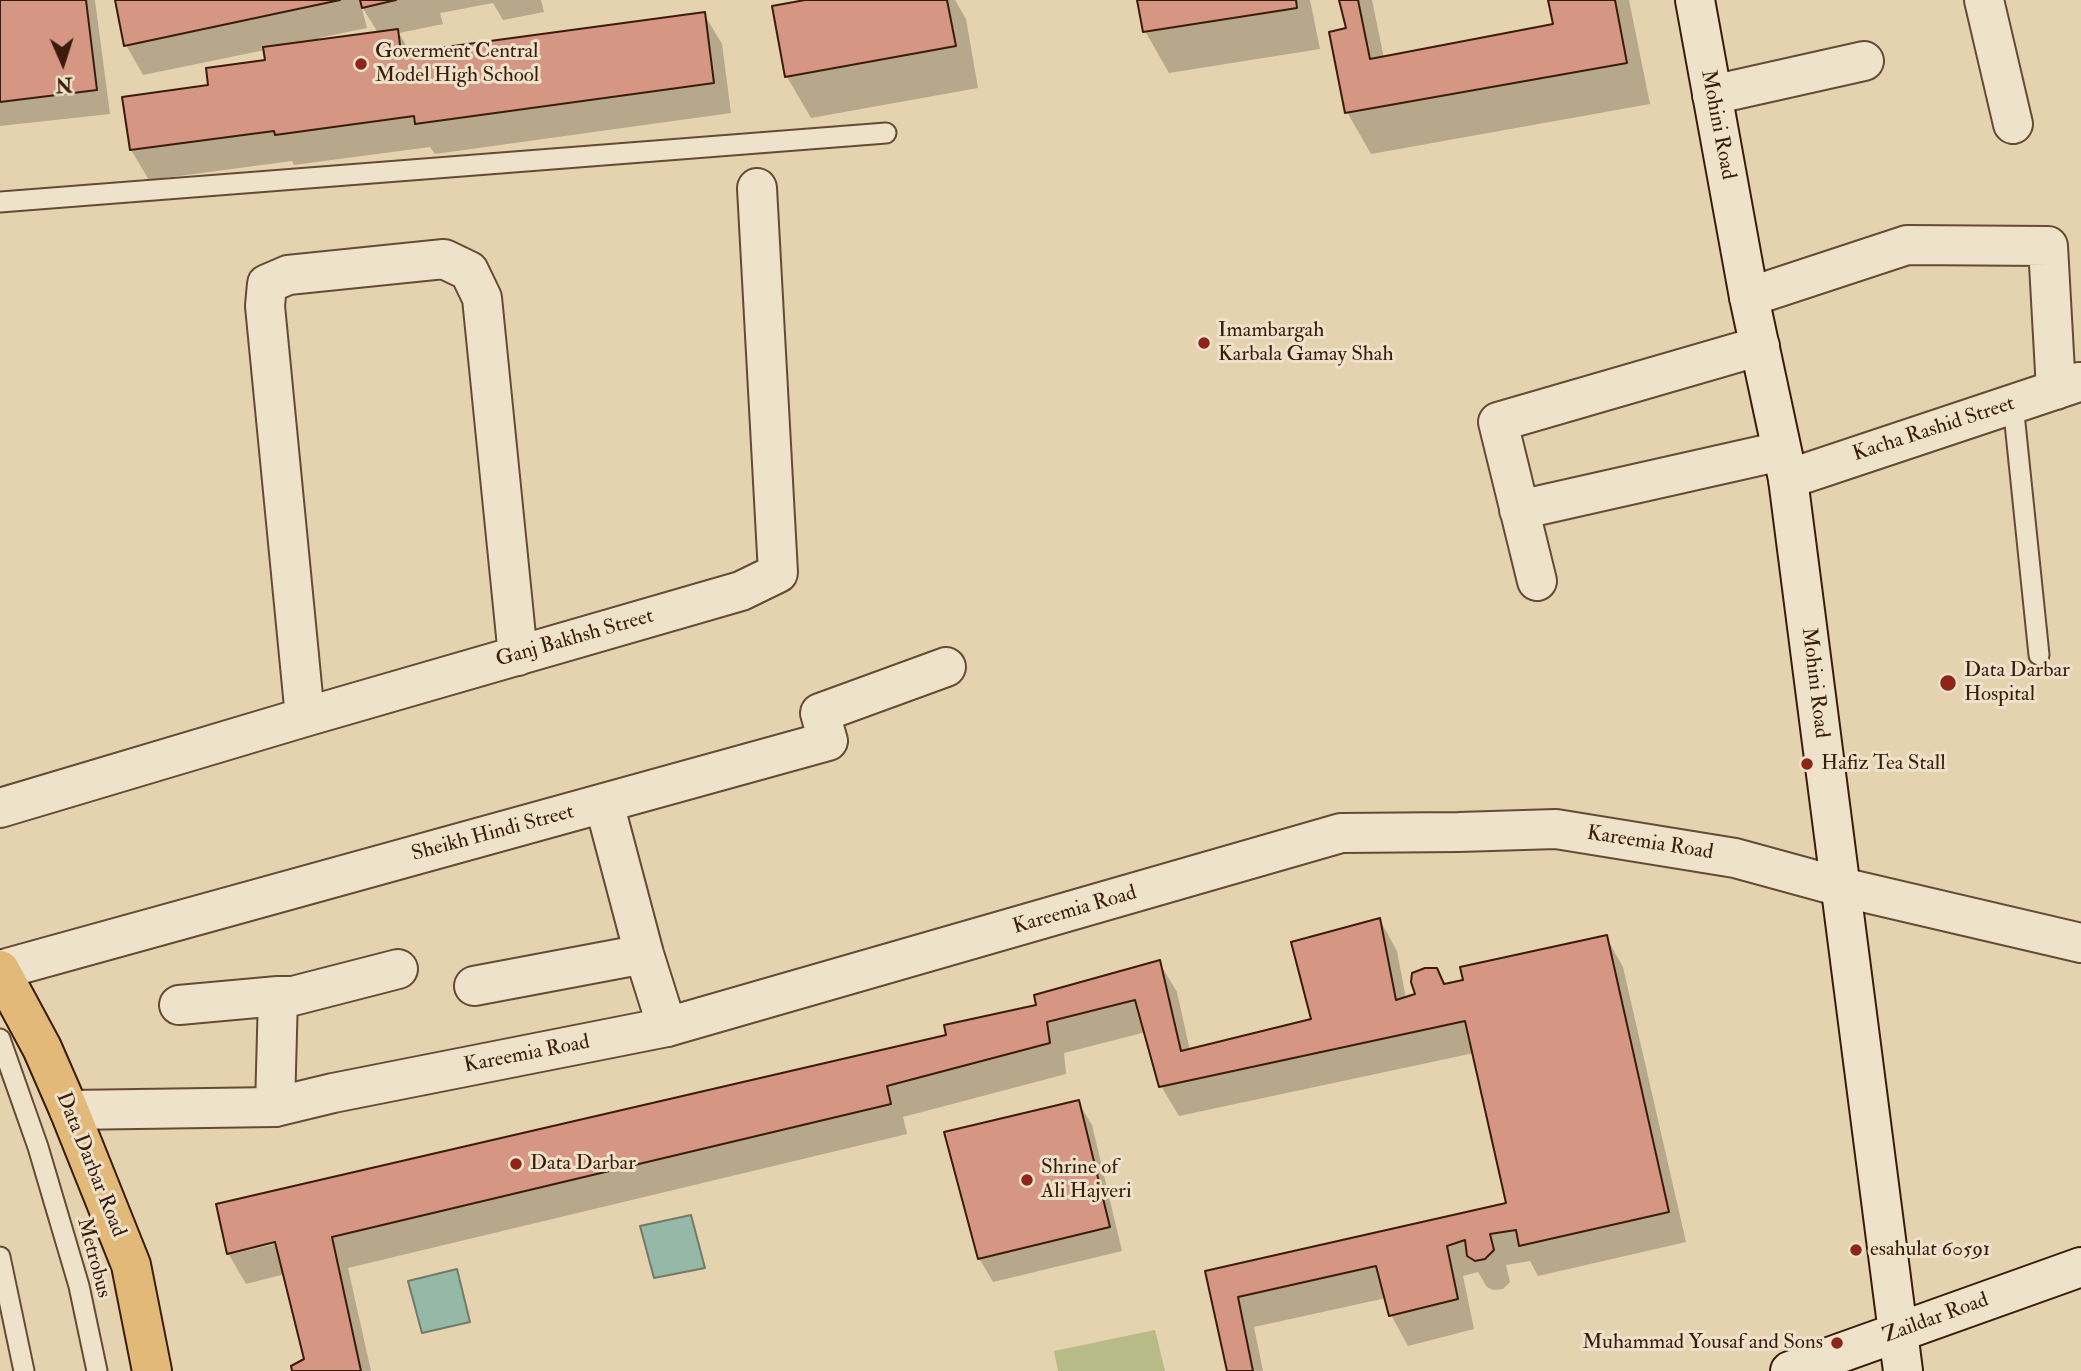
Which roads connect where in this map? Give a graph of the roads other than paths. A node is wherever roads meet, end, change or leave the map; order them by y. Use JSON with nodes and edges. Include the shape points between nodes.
{"nodes":[{"id":1,"x":1695,"y":0,"type":"edge"},
{"id":2,"x":1984,"y":0,"type":"edge"},
{"id":3,"x":1864,"y":61,"type":"dead end"},
{"id":4,"x":1712,"y":96,"type":"junction"},
{"id":5,"x":2013,"y":124,"type":"dead end"},
{"id":6,"x":886,"y":133,"type":"dead end"},
{"id":7,"x":757,"y":188,"type":"dead end"},
{"id":8,"x":0,"y":202,"type":"edge"},
{"id":9,"x":1749,"y":297,"type":"junction"},
{"id":10,"x":1760,"y":346,"type":"junction"},
{"id":11,"x":2068,"y":386,"type":"edge"},
{"id":12,"x":2013,"y":404,"type":"junction"},
{"id":13,"x":1785,"y":465,"type":"junction"},
{"id":14,"x":1519,"y":510,"type":"junction"},
{"id":15,"x":1536,"y":582,"type":"dead end"},
{"id":16,"x":2039,"y":655,"type":"dead end"},
{"id":17,"x":518,"y":656,"type":"junction"},
{"id":18,"x":946,"y":667,"type":"dead end"},
{"id":19,"x":305,"y":717,"type":"junction"},
{"id":20,"x":604,"y":803,"type":"junction"},
{"id":21,"x":0,"y":808,"type":"edge"},
{"id":22,"x":1841,"y":887,"type":"junction"},
{"id":23,"x":2081,"y":943,"type":"edge"},
{"id":24,"x":644,"y":954,"type":"junction"},
{"id":25,"x":398,"y":969,"type":"dead end"},
{"id":26,"x":0,"y":970,"type":"edge"},
{"id":27,"x":474,"y":986,"type":"dead end"},
{"id":28,"x":278,"y":996,"type":"junction"},
{"id":29,"x":179,"y":1005,"type":"dead end"},
{"id":30,"x":8,"y":1024,"type":"edge"},
{"id":31,"x":667,"y":1027,"type":"junction"},
{"id":32,"x":275,"y":1107,"type":"junction"},
{"id":33,"x":69,"y":1110,"type":"junction"},
{"id":34,"x":0,"y":1257,"type":"edge"},
{"id":35,"x":2081,"y":1267,"type":"edge"},
{"id":36,"x":1898,"y":1332,"type":"junction"},
{"id":37,"x":24,"y":1371,"type":"edge"},
{"id":38,"x":97,"y":1371,"type":"edge"},
{"id":39,"x":152,"y":1371,"type":"edge"},
{"id":40,"x":1790,"y":1371,"type":"edge"},
{"id":41,"x":1903,"y":1371,"type":"edge"}],
"edges":[{"from":1,"to":4,"type":"street","name":"Mohini Road"},
{"from":2,"to":5,"type":"street"},
{"from":3,"to":4,"type":"street"},
{"from":4,"to":9,"type":"street","name":"Mohini Road"},
{"from":6,"to":8,"type":"lane"},
{"from":7,"to":17,"type":"street","name":"Ganj Bakhsh Street","via":[[778,573],[741,591]]},
{"from":9,"to":10,"type":"street","name":"Mohini Road"},
{"from":9,"to":11,"type":"street","via":[[1908,245],[2048,246]]},
{"from":10,"to":13,"type":"street","name":"Mohini Road"},
{"from":10,"to":14,"type":"street","via":[[1499,422]]},
{"from":11,"to":12,"type":"street","name":"Kacha Rashid Street"},
{"from":12,"to":13,"type":"street","name":"Kacha Rashid Street"},
{"from":12,"to":16,"type":"lane"},
{"from":13,"to":14,"type":"street","name":"Kacha Rashid Street"},
{"from":13,"to":22,"type":"street","name":"Mohini Road"},
{"from":14,"to":15,"type":"street"},
{"from":17,"to":19,"type":"street","name":"Ganj Bakhsh Street"},
{"from":17,"to":19,"type":"street","via":[[482,298],[469,271],[444,260],[288,275],[267,285],[265,306]]},
{"from":18,"to":20,"type":"street","name":"Sheikh Hindi Street","via":[[820,713],[828,741]]},
{"from":19,"to":21,"type":"street","name":"Ganj Bakhsh Street"},
{"from":20,"to":24,"type":"street"},
{"from":20,"to":26,"type":"street","name":"Sheikh Hindi Street"},
{"from":22,"to":23,"type":"street","name":"Kareemia Road"},
{"from":22,"to":31,"type":"street","name":"Kareemia Road","via":[[1735,858],[1556,829],[1341,833]]},
{"from":22,"to":36,"type":"street","name":"Mohini Road"},
{"from":24,"to":27,"type":"street"},
{"from":24,"to":31,"type":"street"},
{"from":25,"to":28,"type":"street"},
{"from":26,"to":30,"type":"main road","name":"Data Darbar Road"},
{"from":28,"to":29,"type":"street"},
{"from":28,"to":32,"type":"street"},
{"from":30,"to":33,"type":"main road","name":"Data Darbar Road"},
{"from":30,"to":38,"type":"lane","name":"Metrobus","via":[[79,1286]]},
{"from":31,"to":32,"type":"street","name":"Kareemia Road"},
{"from":32,"to":33,"type":"street","name":"Kareemia Road"},
{"from":33,"to":39,"type":"main road","name":"Data Darbar Road","via":[[131,1265]]},
{"from":34,"to":37,"type":"lane"},
{"from":35,"to":36,"type":"street","name":"Zaildar Road"},
{"from":36,"to":40,"type":"street","name":"Zaildar Road"},
{"from":36,"to":41,"type":"street","name":"Mohini Road"}]}
